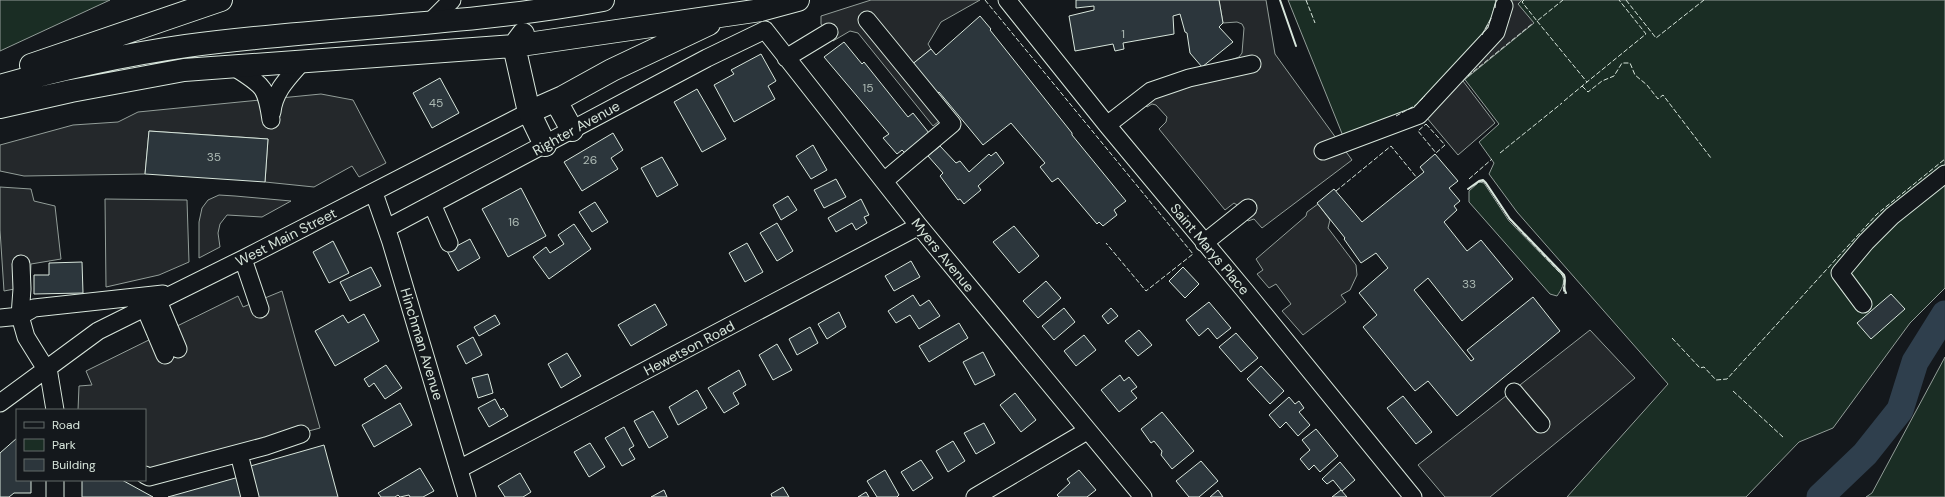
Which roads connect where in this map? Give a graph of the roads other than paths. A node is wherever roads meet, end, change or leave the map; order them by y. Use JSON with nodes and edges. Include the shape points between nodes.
{"nodes":[{"id":1,"x":221,"y":0,"type":"edge"},
{"id":2,"x":452,"y":0,"type":"edge"},
{"id":3,"x":603,"y":0,"type":"edge"},
{"id":4,"x":1007,"y":0,"type":"edge"},
{"id":5,"x":788,"y":3,"type":"edge"},
{"id":6,"x":1504,"y":6,"type":"dead end"},
{"id":7,"x":562,"y":8,"type":"junction"},
{"id":8,"x":731,"y":14,"type":"junction"},
{"id":9,"x":867,"y":20,"type":"dead end"},
{"id":10,"x":430,"y":22,"type":"junction"},
{"id":11,"x":765,"y":30,"type":"junction"},
{"id":12,"x":829,"y":32,"type":"dead end"},
{"id":13,"x":514,"y":46,"type":"junction"},
{"id":14,"x":786,"y":58,"type":"junction"},
{"id":15,"x":302,"y":62,"type":"junction"},
{"id":16,"x":1252,"y":64,"type":"dead end"},
{"id":17,"x":234,"y":66,"type":"junction"},
{"id":18,"x":0,"y":78,"type":"edge"},
{"id":19,"x":0,"y":86,"type":"edge"},
{"id":20,"x":556,"y":100,"type":"junction"},
{"id":21,"x":0,"y":107,"type":"edge"},
{"id":22,"x":529,"y":112,"type":"junction"},
{"id":23,"x":1107,"y":125,"type":"junction"},
{"id":24,"x":572,"y":130,"type":"junction"},
{"id":25,"x":545,"y":145,"type":"junction"},
{"id":26,"x":1323,"y":151,"type":"dead end"},
{"id":27,"x":1945,"y":174,"type":"edge"},
{"id":28,"x":884,"y":182,"type":"junction"},
{"id":29,"x":374,"y":193,"type":"junction"},
{"id":30,"x":432,"y":204,"type":"junction"},
{"id":31,"x":1248,"y":208,"type":"dead end"},
{"id":32,"x":919,"y":226,"type":"junction"},
{"id":33,"x":387,"y":228,"type":"junction"},
{"id":34,"x":449,"y":243,"type":"dead end"},
{"id":35,"x":1204,"y":243,"type":"junction"},
{"id":36,"x":243,"y":259,"type":"junction"},
{"id":37,"x":21,"y":264,"type":"dead end"},
{"id":38,"x":178,"y":292,"type":"junction"},
{"id":39,"x":1863,"y":304,"type":"dead end"},
{"id":40,"x":152,"y":305,"type":"junction"},
{"id":41,"x":260,"y":309,"type":"dead end"},
{"id":42,"x":20,"y":316,"type":"junction"},
{"id":43,"x":0,"y":318,"type":"edge"},
{"id":44,"x":171,"y":352,"type":"dead end"},
{"id":45,"x":46,"y":368,"type":"junction"},
{"id":46,"x":1514,"y":392,"type":"dead end"},
{"id":47,"x":0,"y":403,"type":"edge"},
{"id":48,"x":55,"y":409,"type":"edge"},
{"id":49,"x":1541,"y":424,"type":"dead end"},
{"id":50,"x":1087,"y":431,"type":"junction"},
{"id":51,"x":301,"y":434,"type":"dead end"},
{"id":52,"x":239,"y":454,"type":"junction"},
{"id":53,"x":459,"y":470,"type":"junction"},
{"id":54,"x":146,"y":476,"type":"edge"},
{"id":55,"x":55,"y":481,"type":"edge"},
{"id":56,"x":54,"y":497,"type":"edge"},
{"id":57,"x":250,"y":497,"type":"edge"},
{"id":58,"x":466,"y":497,"type":"edge"},
{"id":59,"x":975,"y":497,"type":"edge"},
{"id":60,"x":1143,"y":497,"type":"edge"},
{"id":61,"x":1413,"y":497,"type":"edge"}],
"edges":[{"from":1,"to":18,"type":"highway","via":[[13,71]]},
{"from":2,"to":10,"type":"street"},
{"from":3,"to":7,"type":"highway"},
{"from":4,"to":23,"type":"street","name":"Saint Marys Place"},
{"from":5,"to":8,"type":"highway"},
{"from":5,"to":11,"type":"street"},
{"from":6,"to":26,"type":"street","via":[[1496,32],[1419,115]]},
{"from":7,"to":10,"type":"highway","via":[[498,17]]},
{"from":7,"to":13,"type":"highway","via":[[522,35]]},
{"from":8,"to":13,"type":"highway"},
{"from":8,"to":20,"type":"highway","via":[[618,67]]},
{"from":9,"to":28,"type":"street","via":[[952,124]]},
{"from":10,"to":19,"type":"highway","via":[[185,46],[75,67]]},
{"from":11,"to":14,"type":"street","name":"Myers Avenue"},
{"from":11,"to":24,"type":"street","name":"Righter Avenue","via":[[700,61]]},
{"from":12,"to":14,"type":"street"},
{"from":13,"to":15,"type":"highway"},
{"from":13,"to":22,"type":"highway"},
{"from":14,"to":28,"type":"street","name":"Myers Avenue"},
{"from":15,"to":17,"type":"highway"},
{"from":15,"to":17,"type":"street","via":[[278,90],[273,102],[271,120],[268,97],[264,90]]},
{"from":16,"to":23,"type":"street","via":[[1189,78],[1151,91]]},
{"from":17,"to":21,"type":"highway","via":[[184,70],[126,80]]},
{"from":20,"to":22,"type":"highway"},
{"from":20,"to":24,"type":"highway"},
{"from":22,"to":25,"type":"highway"},
{"from":22,"to":29,"type":"street","name":"West Main Street"},
{"from":23,"to":35,"type":"street","name":"Saint Marys Place"},
{"from":24,"to":25,"type":"street","name":"Righter Avenue"},
{"from":25,"to":30,"type":"street","name":"Righter Avenue"},
{"from":27,"to":39,"type":"street","via":[[1892,216],[1840,273]]},
{"from":28,"to":32,"type":"street","name":"Myers Avenue"},
{"from":29,"to":33,"type":"street","name":"Hinchman Avenue"},
{"from":29,"to":36,"type":"street","name":"West Main Street"},
{"from":30,"to":33,"type":"street","name":"Righter Avenue"},
{"from":30,"to":34,"type":"street"},
{"from":31,"to":35,"type":"street"},
{"from":32,"to":50,"type":"street","name":"Myers Avenue"},
{"from":32,"to":53,"type":"street","name":"Hewetson Road"},
{"from":33,"to":53,"type":"street","name":"Hinchman Avenue"},
{"from":35,"to":61,"type":"street","name":"Saint Marys Place"},
{"from":36,"to":38,"type":"street","name":"West Main Street"},
{"from":36,"to":41,"type":"street"},
{"from":37,"to":42,"type":"street"},
{"from":38,"to":40,"type":"street","name":"West Main Street"},
{"from":38,"to":42,"type":"street","via":[[34,308]]},
{"from":40,"to":44,"type":"street"},
{"from":40,"to":45,"type":"street","name":"West Main Street","via":[[98,331]]},
{"from":42,"to":43,"type":"street"},
{"from":42,"to":45,"type":"street","via":[[26,337]]},
{"from":45,"to":47,"type":"street","name":"West Main Street"},
{"from":45,"to":48,"type":"street","via":[[52,386]]},
{"from":46,"to":49,"type":"street"},
{"from":50,"to":59,"type":"street"},
{"from":50,"to":60,"type":"street","name":"Myers Avenue"},
{"from":51,"to":52,"type":"street"},
{"from":52,"to":54,"type":"street","via":[[149,477]]},
{"from":52,"to":57,"type":"street"},
{"from":53,"to":58,"type":"street","name":"Hinchman Avenue"},
{"from":55,"to":56,"type":"street"}]}
